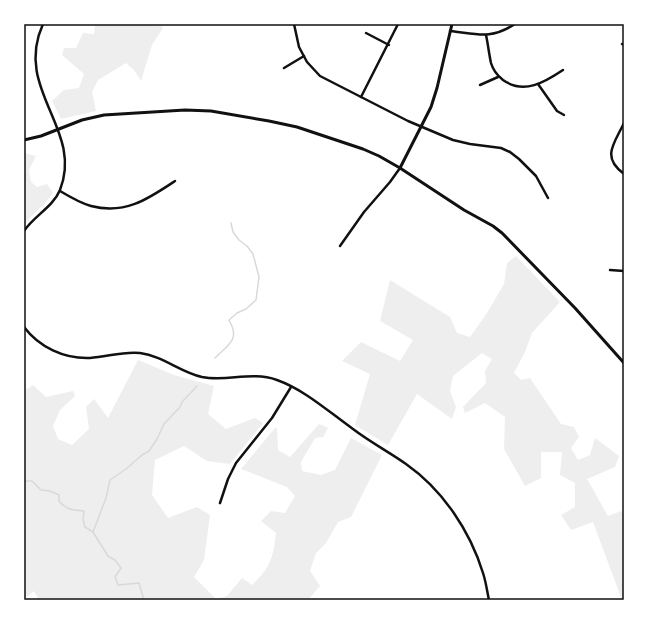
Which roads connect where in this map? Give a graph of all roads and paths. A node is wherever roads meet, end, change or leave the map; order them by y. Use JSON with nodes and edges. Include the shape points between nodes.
{"nodes":[{"id":1,"x":43,"y":24,"type":"edge"},
{"id":2,"x":294,"y":24,"type":"edge"},
{"id":3,"x":398,"y":24,"type":"edge"},
{"id":4,"x":452,"y":24,"type":"edge"},
{"id":5,"x":515,"y":24,"type":"edge"},
{"id":6,"x":450,"y":31,"type":"junction"},
{"id":7,"x":366,"y":33,"type":"dead end"},
{"id":8,"x":486,"y":35,"type":"junction"},
{"id":9,"x":389,"y":45,"type":"junction"},
{"id":10,"x":304,"y":56,"type":"junction"},
{"id":11,"x":284,"y":68,"type":"dead end"},
{"id":12,"x":563,"y":70,"type":"dead end"},
{"id":13,"x":498,"y":77,"type":"junction"},
{"id":14,"x":538,"y":84,"type":"junction"},
{"id":15,"x":480,"y":85,"type":"dead end"},
{"id":16,"x":361,"y":97,"type":"junction"},
{"id":17,"x":564,"y":115,"type":"dead end"},
{"id":18,"x":624,"y":123,"type":"edge"},
{"id":19,"x":421,"y":126,"type":"junction"},
{"id":20,"x":57,"y":129,"type":"junction"},
{"id":21,"x":24,"y":140,"type":"edge"},
{"id":22,"x":400,"y":168,"type":"junction"},
{"id":23,"x":624,"y":174,"type":"edge"},
{"id":24,"x":175,"y":181,"type":"dead end"},
{"id":25,"x":60,"y":191,"type":"junction"},
{"id":26,"x":548,"y":198,"type":"dead end"},
{"id":27,"x":24,"y":231,"type":"edge"},
{"id":28,"x":340,"y":246,"type":"dead end"},
{"id":29,"x":610,"y":270,"type":"dead end"},
{"id":30,"x":624,"y":271,"type":"edge"},
{"id":31,"x":24,"y":327,"type":"edge"},
{"id":32,"x":624,"y":364,"type":"edge"},
{"id":33,"x":291,"y":387,"type":"junction"},
{"id":34,"x":220,"y":503,"type":"dead end"},
{"id":35,"x":489,"y":600,"type":"edge"}],
"edges":[{"from":1,"to":20,"type":"street","via":[[37,42],[35,67]]},
{"from":2,"to":10,"type":"street"},
{"from":3,"to":9,"type":"street"},
{"from":4,"to":6,"type":"street"},
{"from":5,"to":8,"type":"street","via":[[505,31]]},
{"from":6,"to":8,"type":"street"},
{"from":6,"to":19,"type":"street","via":[[437,88]]},
{"from":7,"to":9,"type":"street"},
{"from":8,"to":13,"type":"street","via":[[492,64]]},
{"from":9,"to":16,"type":"street"},
{"from":10,"to":11,"type":"street"},
{"from":10,"to":16,"type":"street","via":[[320,76]]},
{"from":12,"to":14,"type":"street"},
{"from":13,"to":14,"type":"street","via":[[517,87]]},
{"from":13,"to":15,"type":"street"},
{"from":14,"to":17,"type":"street","via":[[556,111]]},
{"from":16,"to":19,"type":"street"},
{"from":18,"to":23,"type":"street","via":[[611,152],[615,168]]},
{"from":19,"to":22,"type":"street"},
{"from":19,"to":26,"type":"street","via":[[459,141],[501,148],[510,152],[536,176]]},
{"from":20,"to":21,"type":"street"},
{"from":20,"to":22,"type":"street","via":[[82,120],[104,116],[185,110],[211,111],[297,127],[363,149]]},
{"from":20,"to":25,"type":"street","via":[[64,145],[66,160]]},
{"from":22,"to":28,"type":"street"},
{"from":22,"to":32,"type":"street","via":[[502,233],[575,308]]},
{"from":24,"to":25,"type":"street","via":[[144,201],[118,209],[90,206]]},
{"from":25,"to":27,"type":"street","via":[[50,206]]},
{"from":29,"to":30,"type":"street"},
{"from":31,"to":33,"type":"street","via":[[43,345],[62,354],[90,358],[120,353],[141,353],[203,377],[259,376]]},
{"from":33,"to":34,"type":"street","via":[[272,418],[236,463]]},
{"from":33,"to":35,"type":"street","via":[[406,464],[438,492],[457,516],[472,545]]}]}
